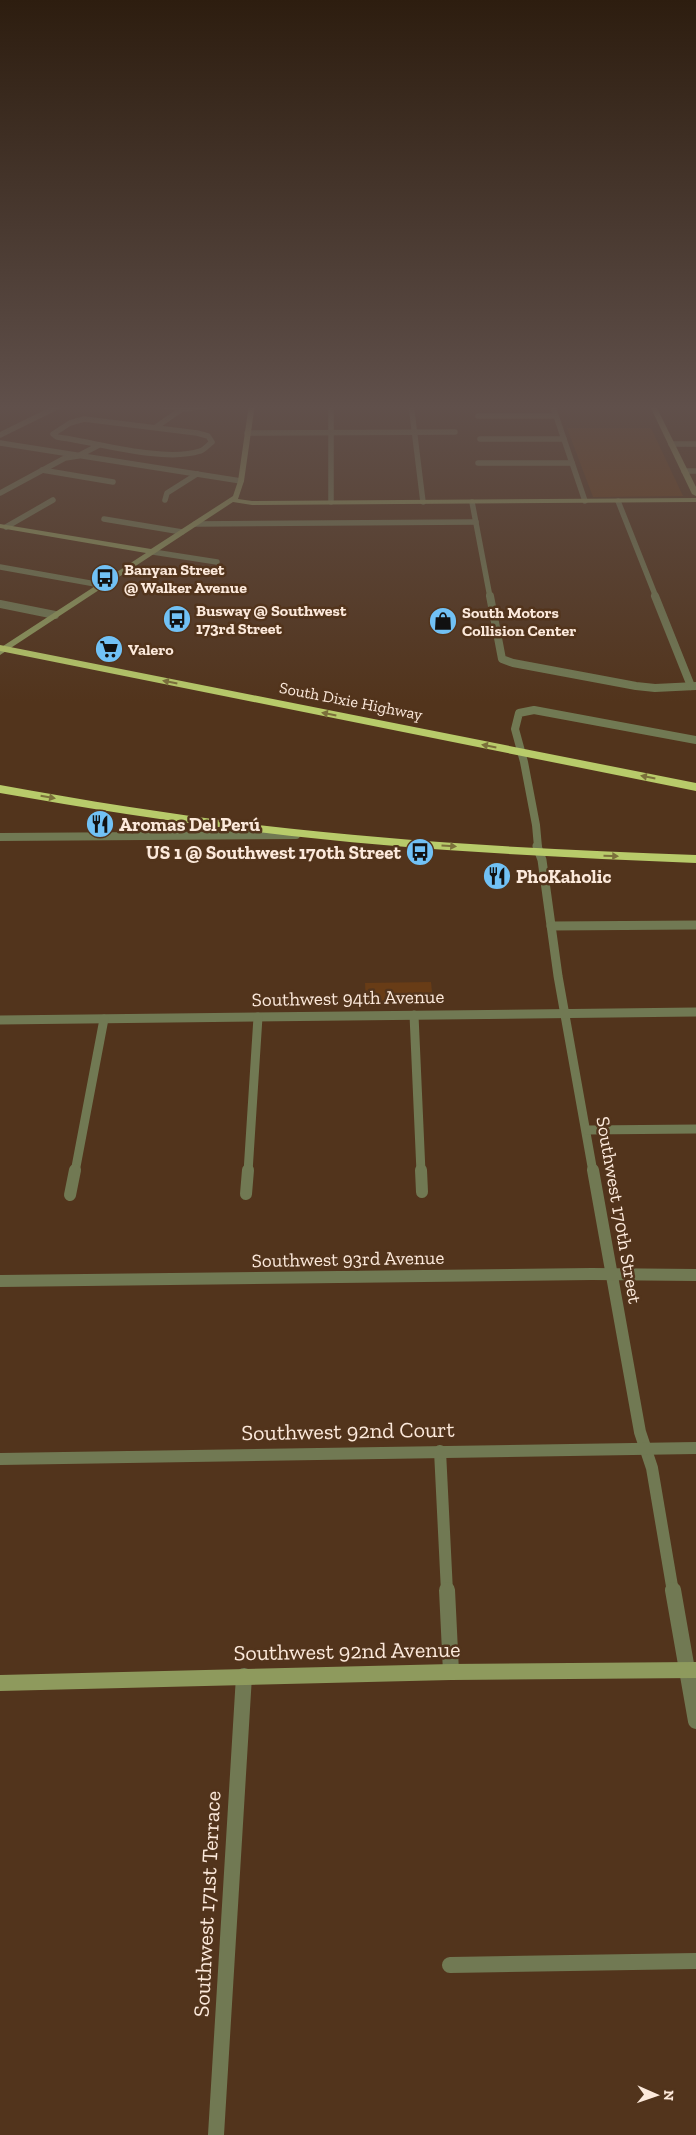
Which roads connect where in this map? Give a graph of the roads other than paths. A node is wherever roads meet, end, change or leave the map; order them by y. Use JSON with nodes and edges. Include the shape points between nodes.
{"nodes":[{"id":1,"x":46,"y":504,"type":"edge"},
{"id":2,"x":226,"y":504,"type":"edge"},
{"id":3,"x":472,"y":504,"type":"edge"},
{"id":4,"x":619,"y":504,"type":"edge"},
{"id":5,"x":104,"y":520,"type":"dead end"},
{"id":6,"x":476,"y":522,"type":"junction"},
{"id":7,"x":195,"y":524,"type":"junction"},
{"id":8,"x":3,"y":526,"type":"edge"},
{"id":9,"x":182,"y":532,"type":"junction"},
{"id":10,"x":153,"y":552,"type":"junction"},
{"id":11,"x":217,"y":562,"type":"dead end"},
{"id":12,"x":0,"y":567,"type":"edge"},
{"id":13,"x":101,"y":585,"type":"junction"},
{"id":14,"x":0,"y":604,"type":"edge"},
{"id":15,"x":56,"y":615,"type":"junction"},
{"id":16,"x":2,"y":650,"type":"edge"},
{"id":17,"x":694,"y":686,"type":"edge"},
{"id":18,"x":696,"y":740,"type":"edge"},
{"id":19,"x":520,"y":752,"type":"junction"},
{"id":20,"x":696,"y":787,"type":"edge"},
{"id":21,"x":0,"y":789,"type":"edge"},
{"id":22,"x":192,"y":819,"type":"junction"},
{"id":23,"x":321,"y":834,"type":"junction"},
{"id":24,"x":169,"y":835,"type":"junction"},
{"id":25,"x":0,"y":837,"type":"edge"},
{"id":26,"x":538,"y":852,"type":"junction"},
{"id":27,"x":696,"y":859,"type":"edge"},
{"id":28,"x":696,"y":925,"type":"edge"},
{"id":29,"x":551,"y":926,"type":"junction"},
{"id":30,"x":696,"y":1012,"type":"edge"},
{"id":31,"x":566,"y":1014,"type":"junction"},
{"id":32,"x":414,"y":1015,"type":"junction"},
{"id":33,"x":258,"y":1017,"type":"junction"},
{"id":34,"x":104,"y":1019,"type":"junction"},
{"id":35,"x":0,"y":1020,"type":"edge"},
{"id":36,"x":696,"y":1129,"type":"edge"},
{"id":37,"x":587,"y":1130,"type":"junction"},
{"id":38,"x":422,"y":1192,"type":"dead end"},
{"id":39,"x":246,"y":1194,"type":"dead end"},
{"id":40,"x":70,"y":1195,"type":"dead end"},
{"id":41,"x":612,"y":1275,"type":"junction"},
{"id":42,"x":696,"y":1275,"type":"edge"},
{"id":43,"x":0,"y":1282,"type":"edge"},
{"id":44,"x":644,"y":1448,"type":"junction"},
{"id":45,"x":696,"y":1448,"type":"edge"},
{"id":46,"x":440,"y":1451,"type":"junction"},
{"id":47,"x":0,"y":1459,"type":"edge"},
{"id":48,"x":692,"y":1670,"type":"edge"},
{"id":49,"x":451,"y":1672,"type":"junction"},
{"id":50,"x":244,"y":1676,"type":"junction"},
{"id":51,"x":0,"y":1683,"type":"edge"},
{"id":52,"x":696,"y":1722,"type":"edge"},
{"id":53,"x":696,"y":1961,"type":"edge"},
{"id":54,"x":450,"y":1965,"type":"dead end"},
{"id":55,"x":216,"y":2135,"type":"edge"}],
"edges":[{"from":1,"to":8,"type":"street"},
{"from":2,"to":7,"type":"street"},
{"from":3,"to":6,"type":"street"},
{"from":4,"to":17,"type":"street"},
{"from":5,"to":9,"type":"street"},
{"from":6,"to":7,"type":"street"},
{"from":6,"to":17,"type":"street","via":[[502,659],[513,664],[636,686]]},
{"from":7,"to":9,"type":"street"},
{"from":8,"to":10,"type":"street"},
{"from":9,"to":10,"type":"street"},
{"from":10,"to":11,"type":"street"},
{"from":10,"to":13,"type":"street"},
{"from":12,"to":13,"type":"street"},
{"from":13,"to":15,"type":"street"},
{"from":14,"to":15,"type":"street"},
{"from":15,"to":16,"type":"street"},
{"from":19,"to":16,"type":"highway","name":"South Dixie Highway","one_way":true},
{"from":18,"to":19,"type":"street","name":"Southwest 170th Street","via":[[527,710],[519,714],[514,729]]},
{"from":20,"to":19,"type":"highway","name":"South Dixie Highway","one_way":true},
{"from":19,"to":26,"type":"street","name":"Southwest 170th Street","via":[[535,821]]},
{"from":21,"to":22,"type":"highway","one_way":true},
{"from":22,"to":23,"type":"highway"},
{"from":22,"to":24,"type":"street","via":[[195,822],[193,829]]},
{"from":23,"to":24,"type":"street"},
{"from":23,"to":26,"type":"highway","one_way":true},
{"from":24,"to":25,"type":"street"},
{"from":26,"to":27,"type":"highway","one_way":true},
{"from":26,"to":29,"type":"street","name":"Southwest 170th Street"},
{"from":28,"to":29,"type":"street"},
{"from":29,"to":31,"type":"street","name":"Southwest 170th Street"},
{"from":30,"to":31,"type":"street","name":"Southwest 94th Avenue"},
{"from":31,"to":32,"type":"street","name":"Southwest 94th Avenue"},
{"from":31,"to":37,"type":"street","name":"Southwest 170th Street"},
{"from":32,"to":33,"type":"street","name":"Southwest 94th Avenue"},
{"from":32,"to":38,"type":"street"},
{"from":33,"to":34,"type":"street","name":"Southwest 94th Avenue"},
{"from":33,"to":39,"type":"street"},
{"from":34,"to":35,"type":"street","name":"Southwest 94th Avenue"},
{"from":34,"to":40,"type":"street"},
{"from":36,"to":37,"type":"street"},
{"from":37,"to":41,"type":"street","name":"Southwest 170th Street"},
{"from":41,"to":42,"type":"street","name":"Southwest 93rd Avenue"},
{"from":41,"to":43,"type":"street","name":"Southwest 93rd Avenue"},
{"from":41,"to":44,"type":"street","name":"Southwest 170th Street"},
{"from":44,"to":45,"type":"street","name":"Southwest 92nd Court"},
{"from":44,"to":46,"type":"street","name":"Southwest 92nd Court"},
{"from":44,"to":48,"type":"street","name":"Southwest 170th Street","via":[[652,1468]]},
{"from":46,"to":47,"type":"street","name":"Southwest 92nd Court"},
{"from":46,"to":49,"type":"street"},
{"from":48,"to":49,"type":"street","name":"Southwest 92nd Avenue"},
{"from":48,"to":52,"type":"street","name":"Southwest 170th Street"},
{"from":49,"to":50,"type":"street","name":"Southwest 92nd Avenue"},
{"from":50,"to":51,"type":"street","name":"Southwest 92nd Avenue"},
{"from":50,"to":55,"type":"street","name":"Southwest 171st Terrace"},
{"from":53,"to":54,"type":"street"}]}
